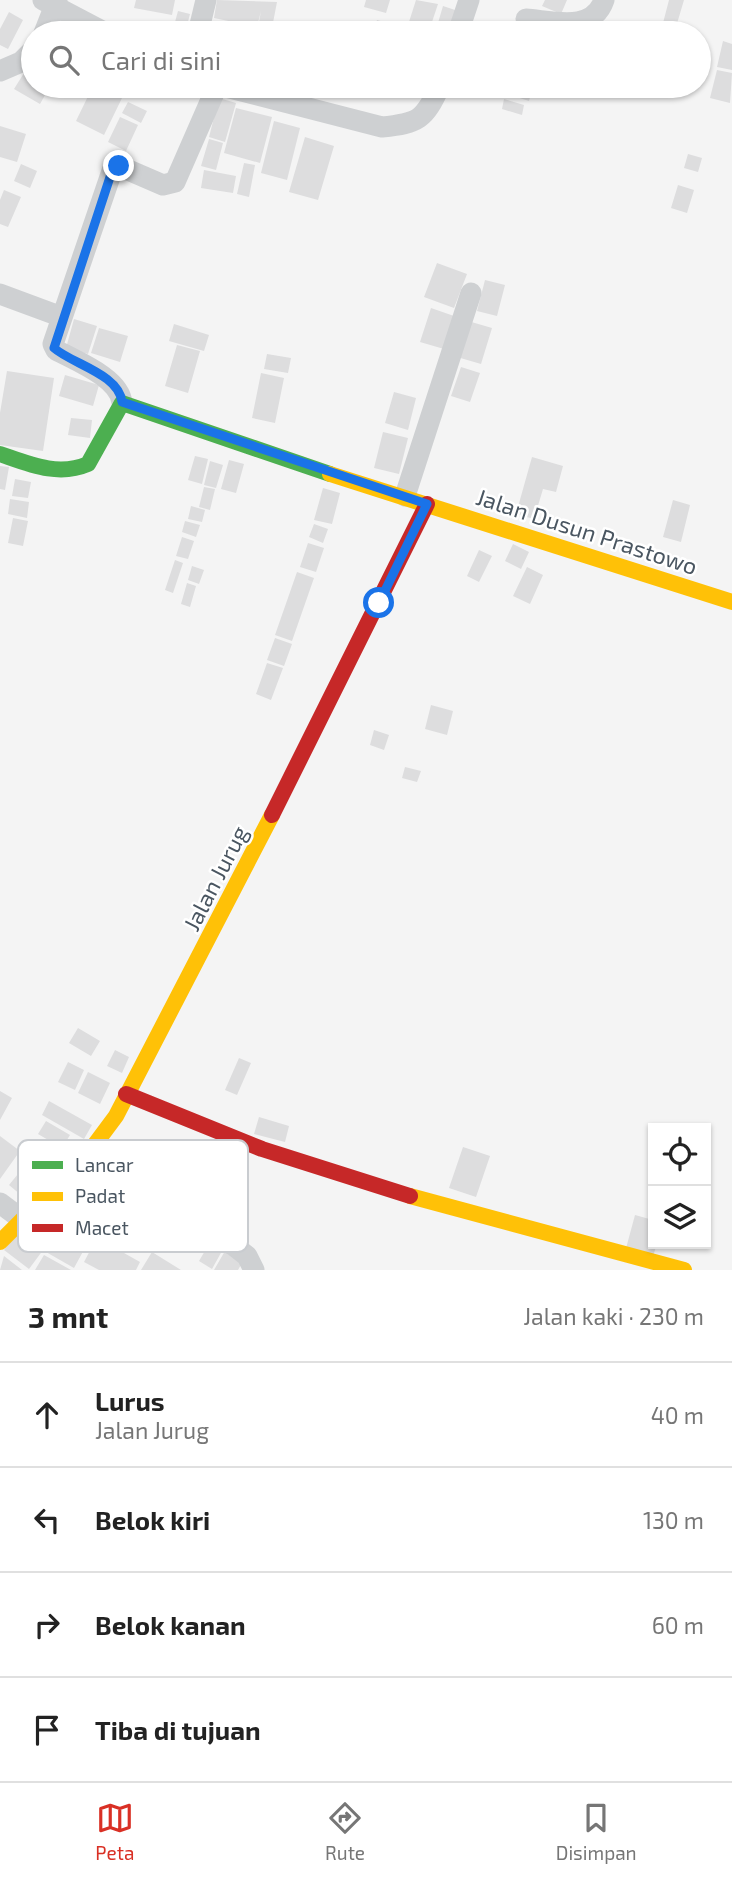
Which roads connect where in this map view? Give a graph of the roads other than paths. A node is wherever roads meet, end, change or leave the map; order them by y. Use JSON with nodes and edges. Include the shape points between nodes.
{"nodes":[{"id":1,"x":206,"y":0,"type":"edge"},
{"id":2,"x":469,"y":0,"type":"edge"},
{"id":3,"x":604,"y":0,"type":"edge"},
{"id":4,"x":52,"y":3,"type":"edge"},
{"id":5,"x":526,"y":19,"type":"dead end"},
{"id":6,"x":47,"y":21,"type":"edge"},
{"id":7,"x":84,"y":21,"type":"edge"},
{"id":8,"x":201,"y":21,"type":"edge"},
{"id":9,"x":462,"y":21,"type":"edge"},
{"id":10,"x":21,"y":62,"type":"edge"},
{"id":11,"x":0,"y":71,"type":"edge"},
{"id":12,"x":214,"y":98,"type":"edge"},
{"id":13,"x":267,"y":98,"type":"edge"},
{"id":14,"x":435,"y":98,"type":"edge"},
{"id":15,"x":471,"y":293,"type":"dead end"},
{"id":16,"x":0,"y":294,"type":"edge"},
{"id":17,"x":62,"y":317,"type":"junction"},
{"id":18,"x":122,"y":402,"type":"junction"},
{"id":19,"x":0,"y":454,"type":"edge"},
{"id":20,"x":405,"y":496,"type":"junction"},
{"id":21,"x":427,"y":504,"type":"junction"},
{"id":22,"x":732,"y":602,"type":"edge"},
{"id":23,"x":126,"y":1094,"type":"junction"},
{"id":24,"x":99,"y":1140,"type":"edge"},
{"id":25,"x":237,"y":1140,"type":"edge"},
{"id":26,"x":248,"y":1144,"type":"edge"},
{"id":27,"x":0,"y":1203,"type":"edge"},
{"id":28,"x":18,"y":1216,"type":"edge"},
{"id":29,"x":18,"y":1220,"type":"edge"},
{"id":30,"x":0,"y":1242,"type":"edge"},
{"id":31,"x":242,"y":1252,"type":"edge"},
{"id":32,"x":254,"y":1270,"type":"edge"},
{"id":33,"x":684,"y":1270,"type":"edge"}],
"edges":[{"from":1,"to":8,"type":"street"},
{"from":2,"to":9,"type":"street"},
{"from":3,"to":5,"type":"street","via":[[596,16],[585,21]]},
{"from":4,"to":6,"type":"street"},
{"from":4,"to":7,"type":"street"},
{"from":10,"to":11,"type":"street"},
{"from":12,"to":17,"type":"street","via":[[175,182],[163,185],[119,166],[112,171]]},
{"from":13,"to":14,"type":"street","via":[[382,127],[407,124],[428,113]]},
{"from":15,"to":20,"type":"street"},
{"from":16,"to":17,"type":"street"},
{"from":17,"to":18,"type":"street","via":[[54,348],[110,384]]},
{"from":18,"to":19,"type":"street","via":[[88,464],[78,470],[36,466]]},
{"from":18,"to":20,"type":"street","name":"Jalan Dusun Prastowo"},
{"from":20,"to":21,"type":"street","name":"Jalan Dusun Prastowo"},
{"from":21,"to":22,"type":"street","name":"Jalan Dusun Prastowo"},
{"from":21,"to":23,"type":"street","name":"Jalan Jurug","via":[[235,890]]},
{"from":23,"to":24,"type":"street","name":"Jalan Jurug","via":[[119,1114]]},
{"from":23,"to":25,"type":"street"},
{"from":26,"to":33,"type":"street","via":[[461,1211]]},
{"from":27,"to":28,"type":"street"},
{"from":29,"to":30,"type":"street","name":"Jalan Jurug"},
{"from":31,"to":32,"type":"street"}]}
